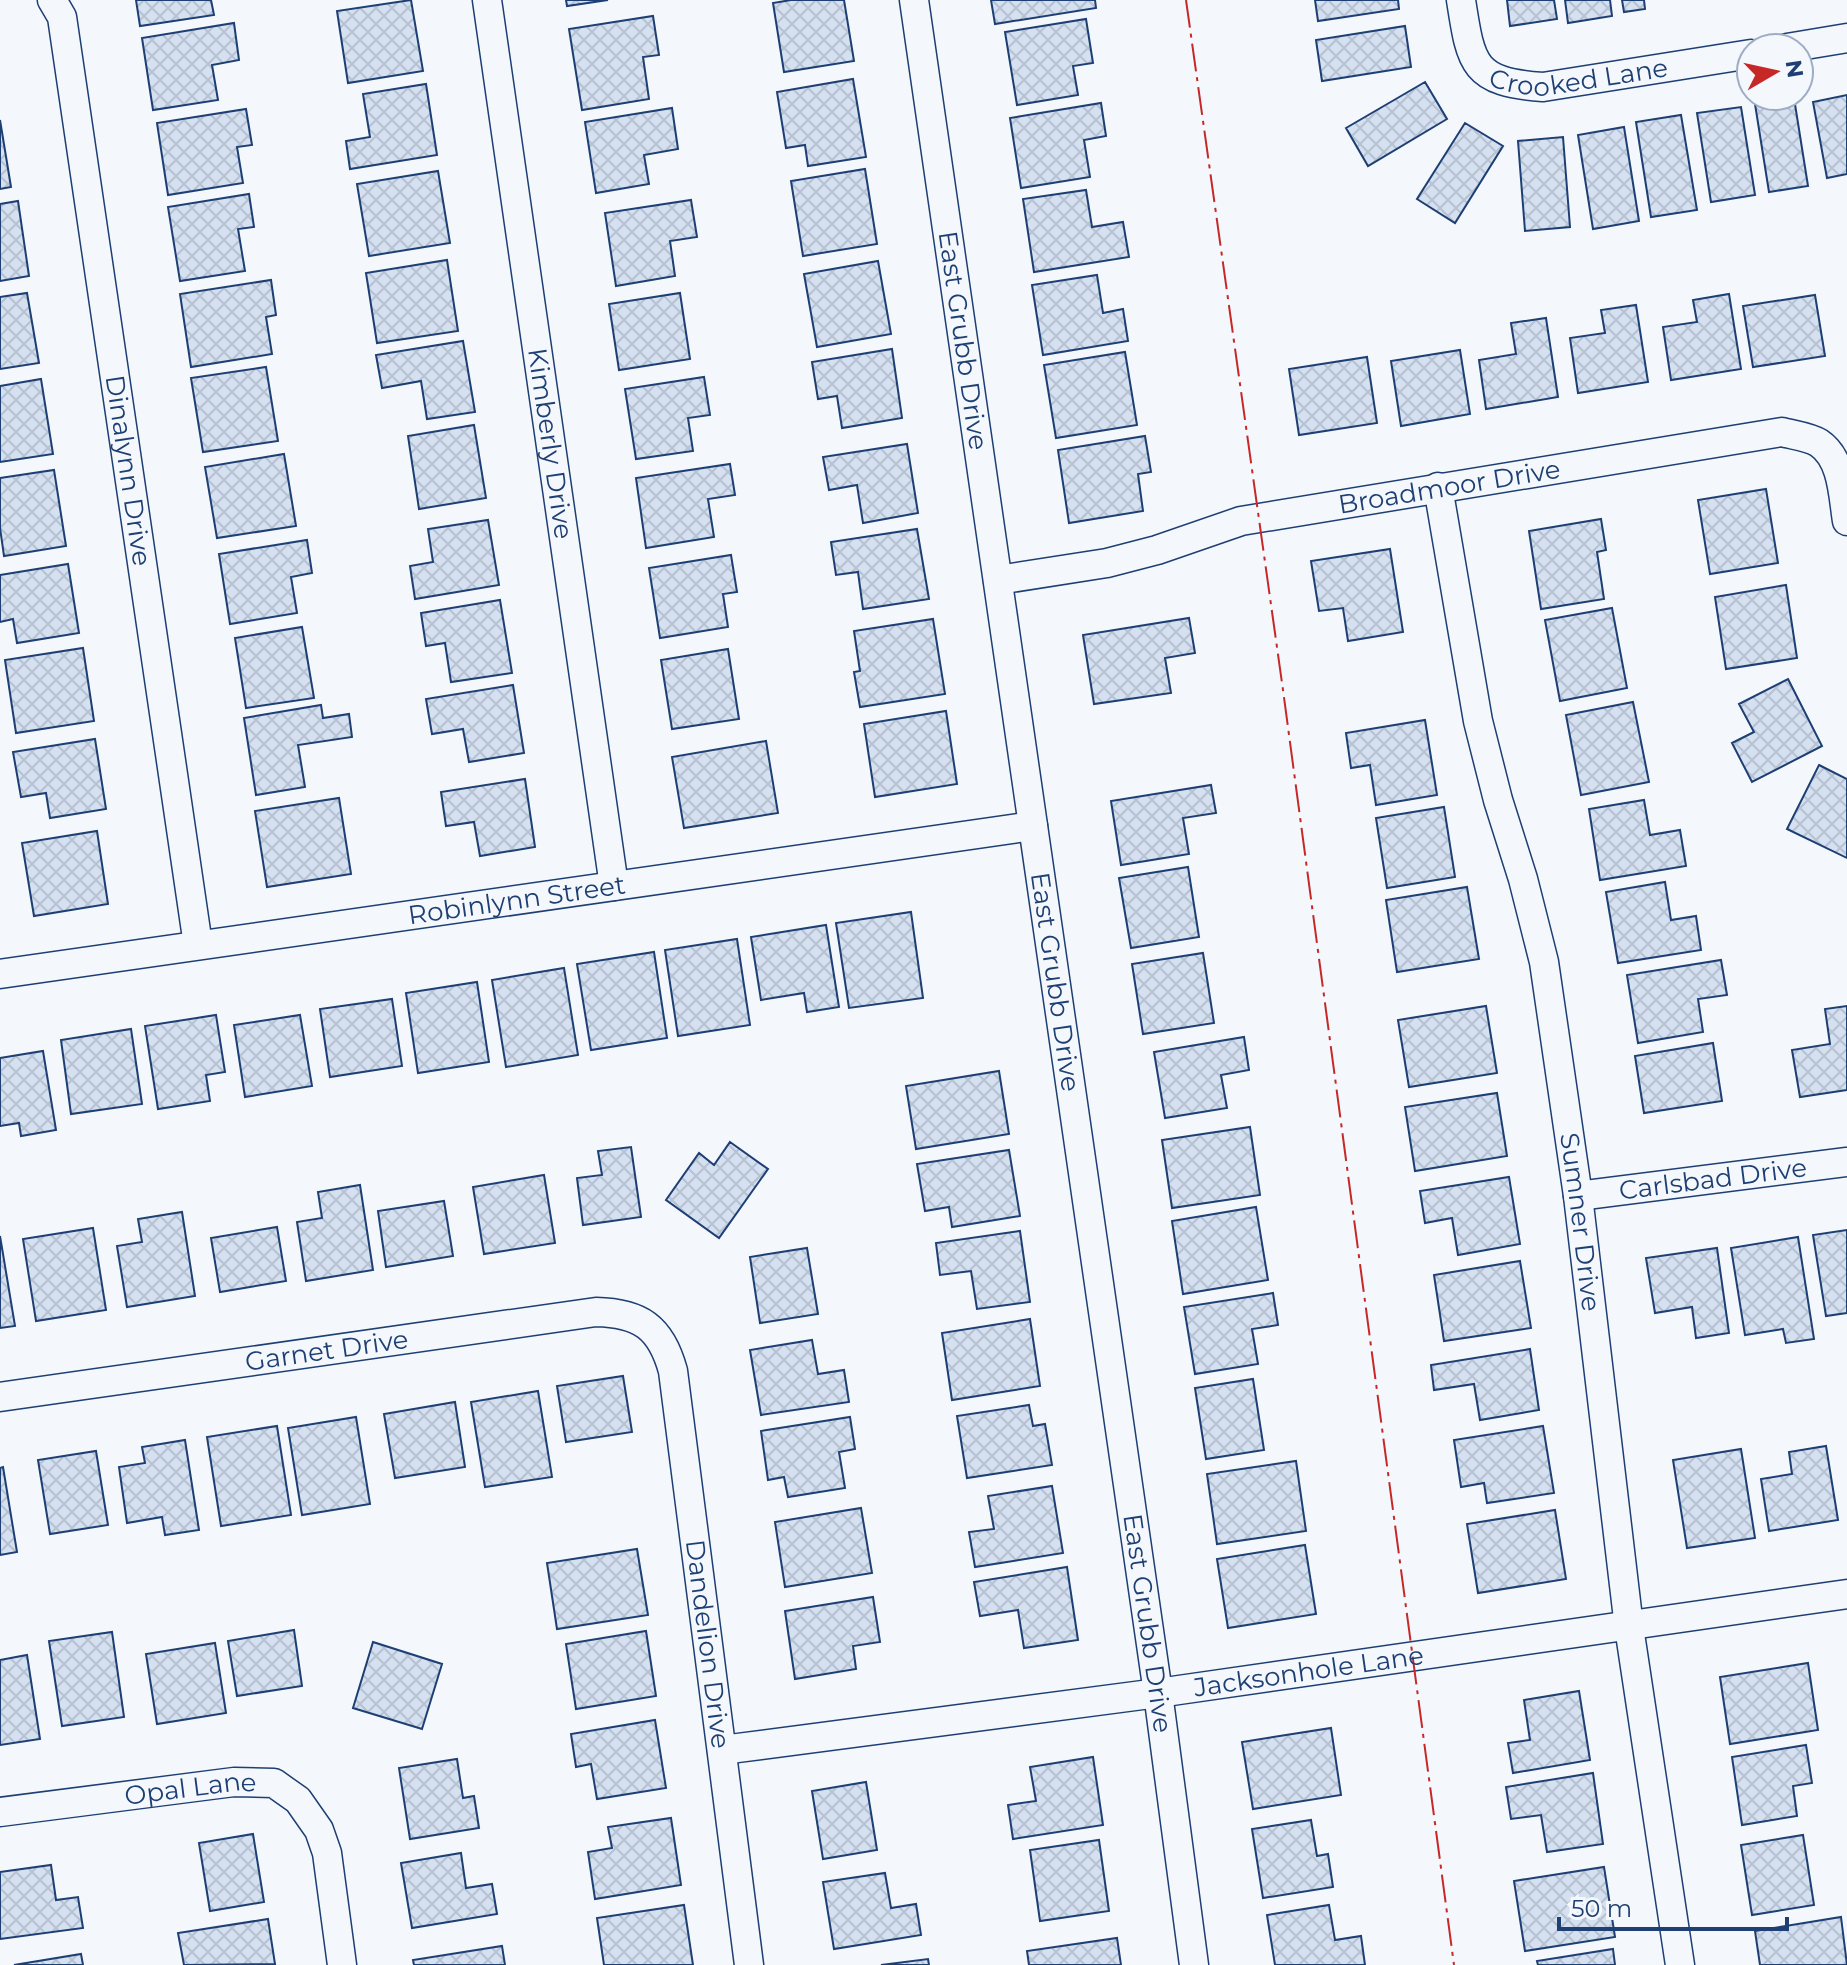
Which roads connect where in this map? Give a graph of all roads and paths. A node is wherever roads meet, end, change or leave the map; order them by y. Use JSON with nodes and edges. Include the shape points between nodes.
{"nodes":[{"id":1,"x":52,"y":0,"type":"edge"},
{"id":2,"x":487,"y":0,"type":"edge"},
{"id":3,"x":914,"y":0,"type":"edge"},
{"id":4,"x":1461,"y":0,"type":"edge"},
{"id":5,"x":1847,"y":38,"type":"edge"},
{"id":6,"x":1815,"y":43,"type":"edge"},
{"id":7,"x":1735,"y":57,"type":"edge"},
{"id":8,"x":1438,"y":487,"type":"junction"},
{"id":9,"x":1847,"y":521,"type":"edge"},
{"id":10,"x":998,"y":580,"type":"junction"},
{"id":11,"x":1033,"y":826,"type":"junction"},
{"id":12,"x":614,"y":886,"type":"junction"},
{"id":13,"x":198,"y":945,"type":"junction"},
{"id":14,"x":0,"y":974,"type":"edge"},
{"id":15,"x":1847,"y":1162,"type":"edge"},
{"id":16,"x":1578,"y":1196,"type":"junction"},
{"id":17,"x":651,"y":1327,"type":"joint"},
{"id":18,"x":0,"y":1397,"type":"edge"},
{"id":19,"x":1847,"y":1594,"type":"edge"},
{"id":20,"x":1629,"y":1627,"type":"junction"},
{"id":21,"x":1158,"y":1693,"type":"junction"},
{"id":22,"x":722,"y":1750,"type":"junction"},
{"id":23,"x":0,"y":1812,"type":"edge"},
{"id":24,"x":342,"y":1965,"type":"edge"},
{"id":25,"x":749,"y":1965,"type":"edge"},
{"id":26,"x":1194,"y":1965,"type":"edge"},
{"id":27,"x":1680,"y":1965,"type":"edge"}],
"edges":[{"from":1,"to":13,"type":"street","name":"Dinalynn Drive","via":[[62,17]]},
{"from":2,"to":12,"type":"street","name":"Kimberly Drive"},
{"from":3,"to":10,"type":"street","name":"East Grubb Drive"},
{"from":4,"to":7,"type":"street","name":"Crooked Lane","via":[[1468,47],[1490,76],[1508,84],[1543,87]]},
{"from":5,"to":6,"type":"street"},
{"from":8,"to":9,"type":"street","name":"Broadmoor Drive","via":[[1782,432],[1820,443],[1833,460]]},
{"from":8,"to":10,"type":"street","name":"Broadmoor Drive","via":[[1241,521],[1107,563]]},
{"from":8,"to":16,"type":"street","name":"Sumner Drive","via":[[1478,721],[1544,962]]},
{"from":10,"to":11,"type":"street","name":"East Grubb Drive"},
{"from":11,"to":12,"type":"street","name":"Robinlynn Street"},
{"from":11,"to":21,"type":"street","name":"East Grubb Drive"},
{"from":12,"to":13,"type":"street","name":"Robinlynn Street"},
{"from":13,"to":14,"type":"street","name":"Robinlynn Street"},
{"from":15,"to":16,"type":"street","name":"Carlsbad Drive"},
{"from":16,"to":20,"type":"street","name":"Sumner Drive"},
{"from":17,"to":18,"type":"street","name":"Garnet Drive","via":[[636,1317],[596,1312]]},
{"from":17,"to":22,"type":"street","name":"Dandelion Drive","via":[[673,1371]]},
{"from":19,"to":20,"type":"street","name":"Jacksonhole Lane"},
{"from":20,"to":21,"type":"street","name":"Jacksonhole Lane"},
{"from":20,"to":27,"type":"street","name":"Sumner Drive"},
{"from":21,"to":22,"type":"street","name":"Jacksonhole Lane"},
{"from":21,"to":26,"type":"street","name":"East Grubb Drive"},
{"from":22,"to":25,"type":"street","name":"Dandelion Drive"},
{"from":23,"to":24,"type":"street","name":"Opal Lane","via":[[234,1782],[274,1783],[298,1800],[319,1830],[327,1853]]}]}
